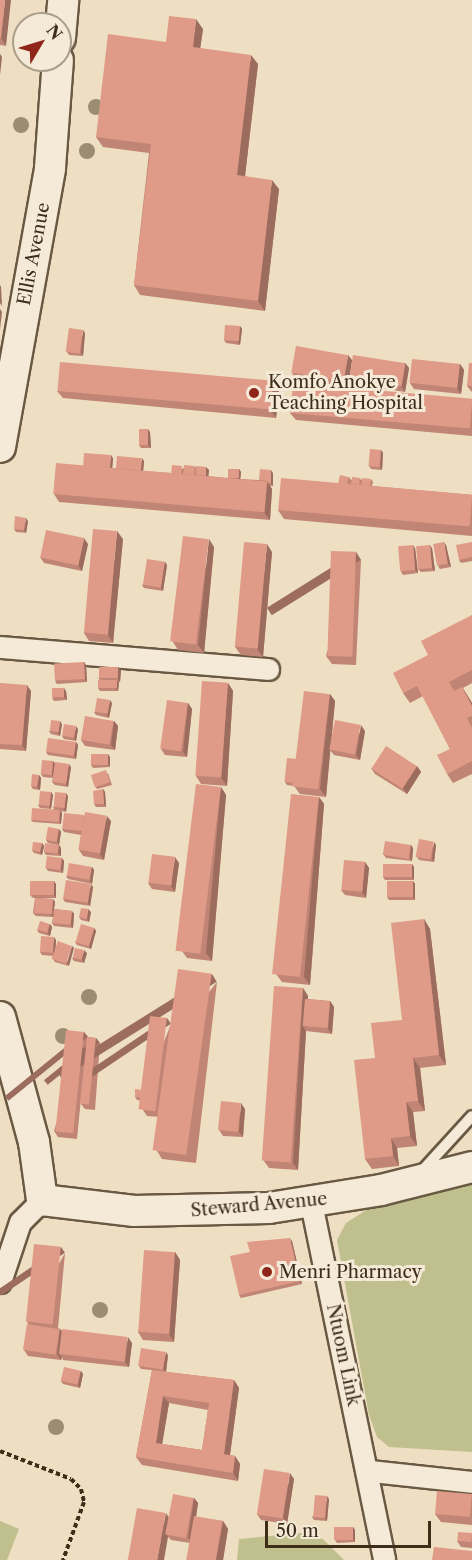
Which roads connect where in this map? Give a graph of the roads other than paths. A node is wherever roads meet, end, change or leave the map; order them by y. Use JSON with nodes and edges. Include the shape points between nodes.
{"nodes":[{"id":1,"x":57,"y":72,"type":"edge"},
{"id":2,"x":0,"y":447,"type":"edge"},
{"id":3,"x":0,"y":647,"type":"edge"},
{"id":4,"x":268,"y":669,"type":"dead end"},
{"id":5,"x":0,"y":1017,"type":"edge"},
{"id":6,"x":472,"y":1116,"type":"edge"},
{"id":7,"x":472,"y":1167,"type":"edge"},
{"id":8,"x":411,"y":1182,"type":"junction"},
{"id":9,"x":42,"y":1200,"type":"junction"},
{"id":10,"x":311,"y":1203,"type":"junction"},
{"id":11,"x":0,"y":1282,"type":"edge"},
{"id":12,"x":370,"y":1472,"type":"junction"},
{"id":13,"x":472,"y":1482,"type":"edge"},
{"id":14,"x":384,"y":1560,"type":"edge"}],
"edges":[{"from":1,"to":2,"type":"street","name":"Ellis Avenue","via":[[47,189]]},
{"from":3,"to":4,"type":"street"},
{"from":5,"to":9,"type":"street","via":[[34,1143]]},
{"from":6,"to":8,"type":"lane"},
{"from":7,"to":8,"type":"street","name":"Steward Avenue"},
{"from":8,"to":10,"type":"street","name":"Steward Avenue"},
{"from":9,"to":10,"type":"street","name":"Steward Avenue","via":[[134,1211]]},
{"from":9,"to":11,"type":"street","via":[[20,1222]]},
{"from":10,"to":12,"type":"street","name":"Ntuom Link"},
{"from":12,"to":13,"type":"street"},
{"from":12,"to":14,"type":"street","name":"Ntuom Link"}]}
